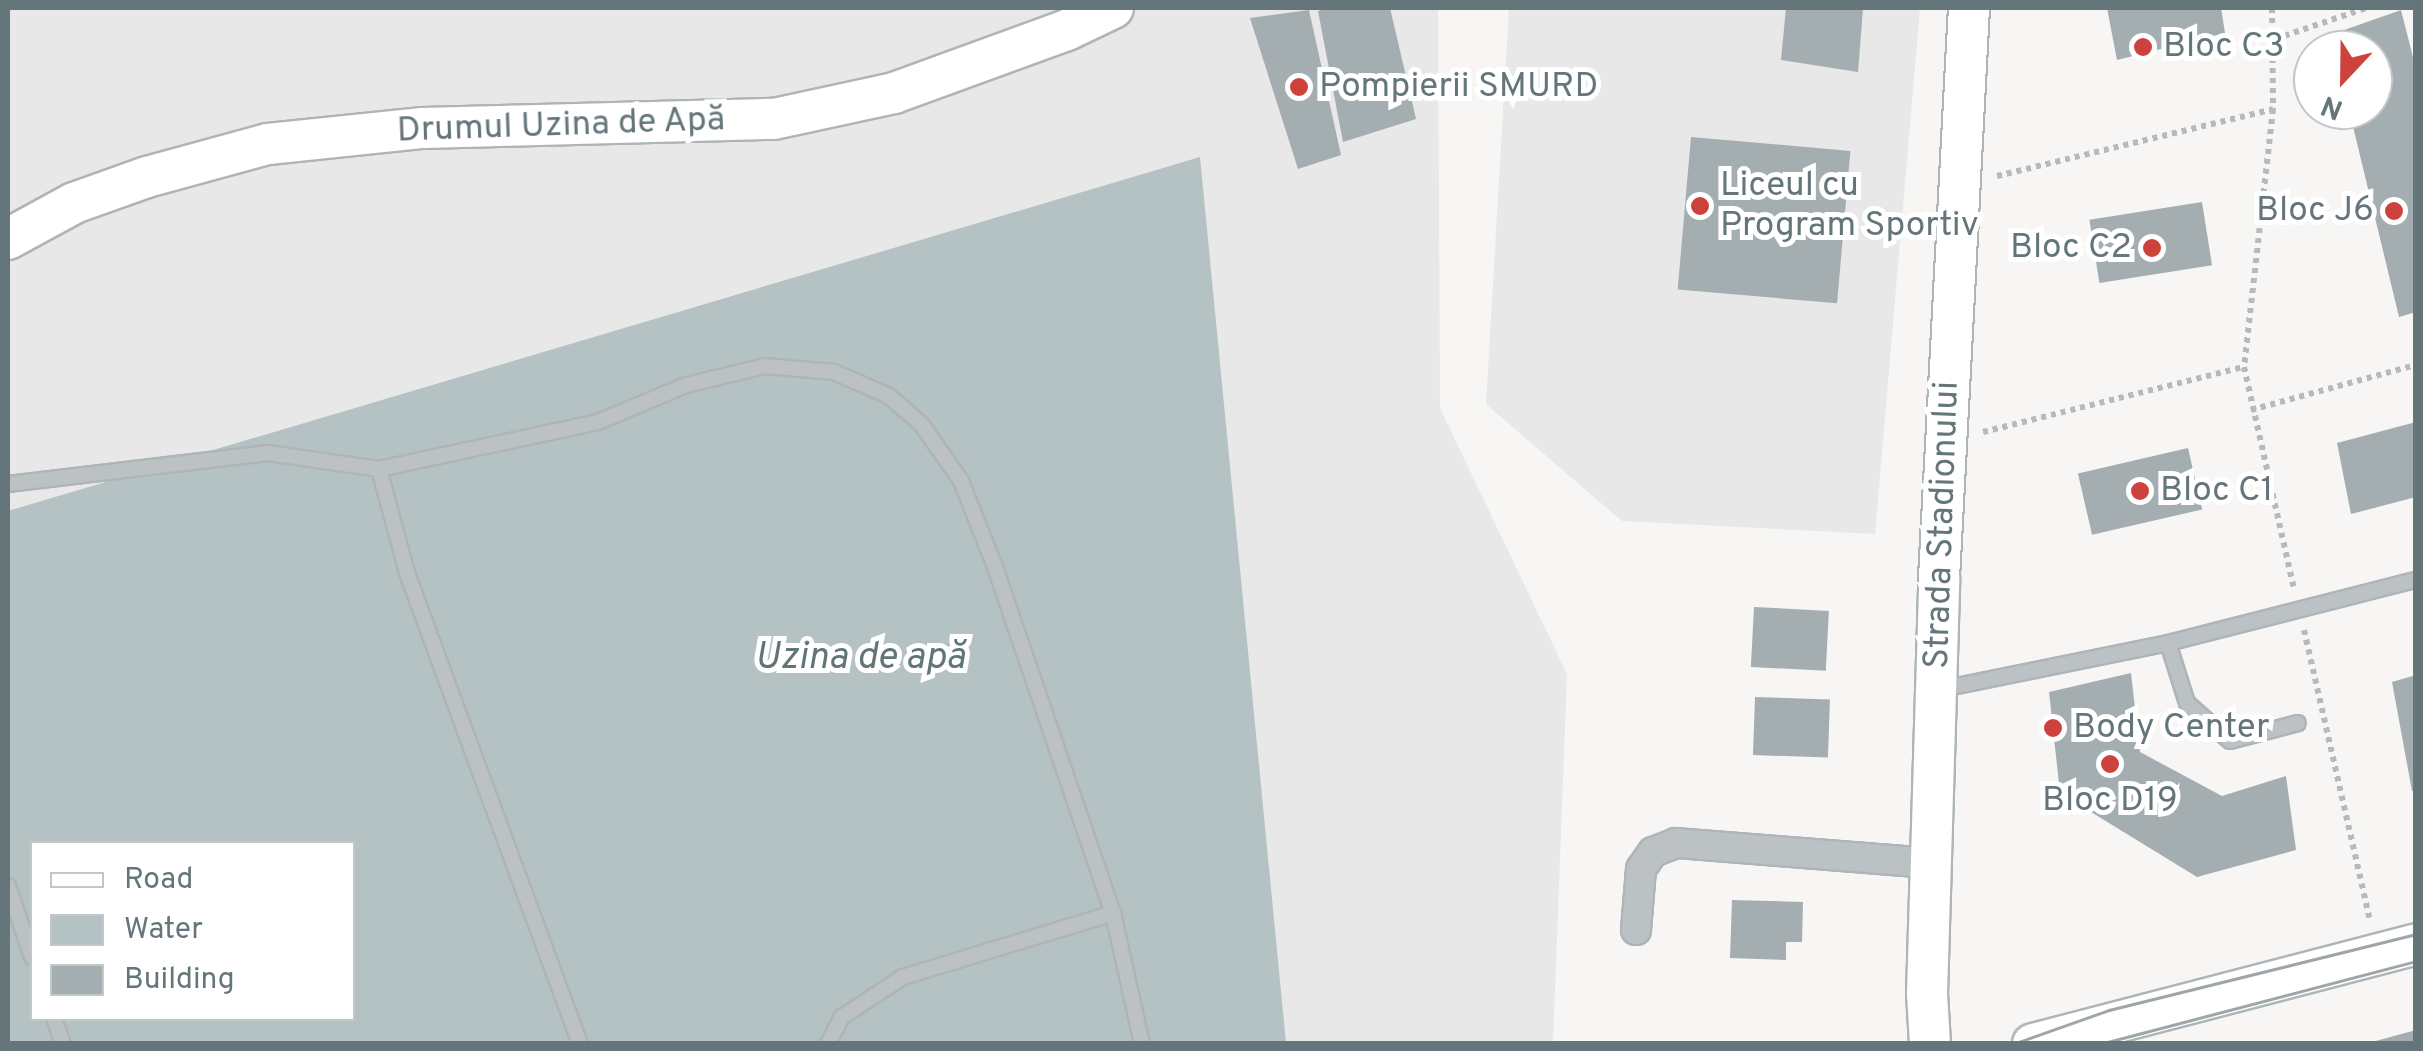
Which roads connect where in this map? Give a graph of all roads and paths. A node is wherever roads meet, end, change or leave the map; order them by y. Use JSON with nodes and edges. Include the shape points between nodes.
{"nodes":[{"id":1,"x":1969,"y":8,"type":"edge"},
{"id":2,"x":2272,"y":8,"type":"edge"},
{"id":3,"x":2366,"y":8,"type":"edge"},
{"id":4,"x":1099,"y":11,"type":"edge"},
{"id":5,"x":2275,"y":39,"type":"junction"},
{"id":6,"x":2273,"y":109,"type":"junction"},
{"id":7,"x":1960,"y":185,"type":"junction"},
{"id":8,"x":8,"y":239,"type":"edge"},
{"id":9,"x":2416,"y":365,"type":"edge"},
{"id":10,"x":2244,"y":367,"type":"junction"},
{"id":11,"x":2251,"y":410,"type":"junction"},
{"id":12,"x":1947,"y":440,"type":"junction"},
{"id":13,"x":379,"y":469,"type":"junction"},
{"id":14,"x":8,"y":484,"type":"edge"},
{"id":15,"x":2416,"y":580,"type":"edge"},
{"id":16,"x":2299,"y":611,"type":"junction"},
{"id":17,"x":2168,"y":643,"type":"junction"},
{"id":18,"x":1936,"y":690,"type":"junction"},
{"id":19,"x":2298,"y":723,"type":"dead end"},
{"id":20,"x":1931,"y":862,"type":"junction"},
{"id":21,"x":8,"y":886,"type":"edge"},
{"id":22,"x":1114,"y":913,"type":"junction"},
{"id":23,"x":1636,"y":930,"type":"dead end"},
{"id":24,"x":2396,"y":949,"type":"edge"},
{"id":25,"x":30,"y":950,"type":"edge"},
{"id":26,"x":580,"y":1044,"type":"edge"},
{"id":27,"x":828,"y":1044,"type":"edge"},
{"id":28,"x":1142,"y":1044,"type":"edge"},
{"id":29,"x":1930,"y":1044,"type":"edge"},
{"id":30,"x":2033,"y":1044,"type":"edge"}],
"edges":[{"from":1,"to":7,"type":"street","name":"Strada Stadionului"},
{"from":2,"to":5,"type":"path"},
{"from":3,"to":5,"type":"path"},
{"from":4,"to":8,"type":"street","name":"Drumul Uzina de Apă","via":[[894,93],[774,119],[422,128],[268,144],[147,176]]},
{"from":5,"to":6,"type":"path"},
{"from":6,"to":7,"type":"path"},
{"from":6,"to":10,"type":"path"},
{"from":7,"to":12,"type":"street","name":"Strada Stadionului"},
{"from":9,"to":11,"type":"path"},
{"from":10,"to":11,"type":"path"},
{"from":10,"to":12,"type":"path"},
{"from":11,"to":16,"type":"path"},
{"from":12,"to":18,"type":"street","name":"Strada Stadionului"},
{"from":13,"to":14,"type":"lane","via":[[268,453]]},
{"from":13,"to":22,"type":"lane","via":[[598,422],[686,385],[765,366],[834,372],[889,396],[922,425],[961,481]]},
{"from":13,"to":26,"type":"lane","via":[[408,573]]},
{"from":15,"to":16,"type":"lane"},
{"from":16,"to":17,"type":"lane"},
{"from":16,"to":24,"type":"path"},
{"from":17,"to":18,"type":"lane"},
{"from":17,"to":19,"type":"lane","via":[[2188,703],[2230,741]]},
{"from":18,"to":20,"type":"street","name":"Strada Stadionului"},
{"from":20,"to":23,"type":"street","via":[[1676,843],[1653,852],[1641,869]]},
{"from":20,"to":29,"type":"street","name":"Strada Stadionului"},
{"from":21,"to":25,"type":"lane"},
{"from":22,"to":27,"type":"lane","via":[[903,977],[842,1017]]},
{"from":22,"to":28,"type":"lane"},
{"from":24,"to":30,"type":"street"}]}
